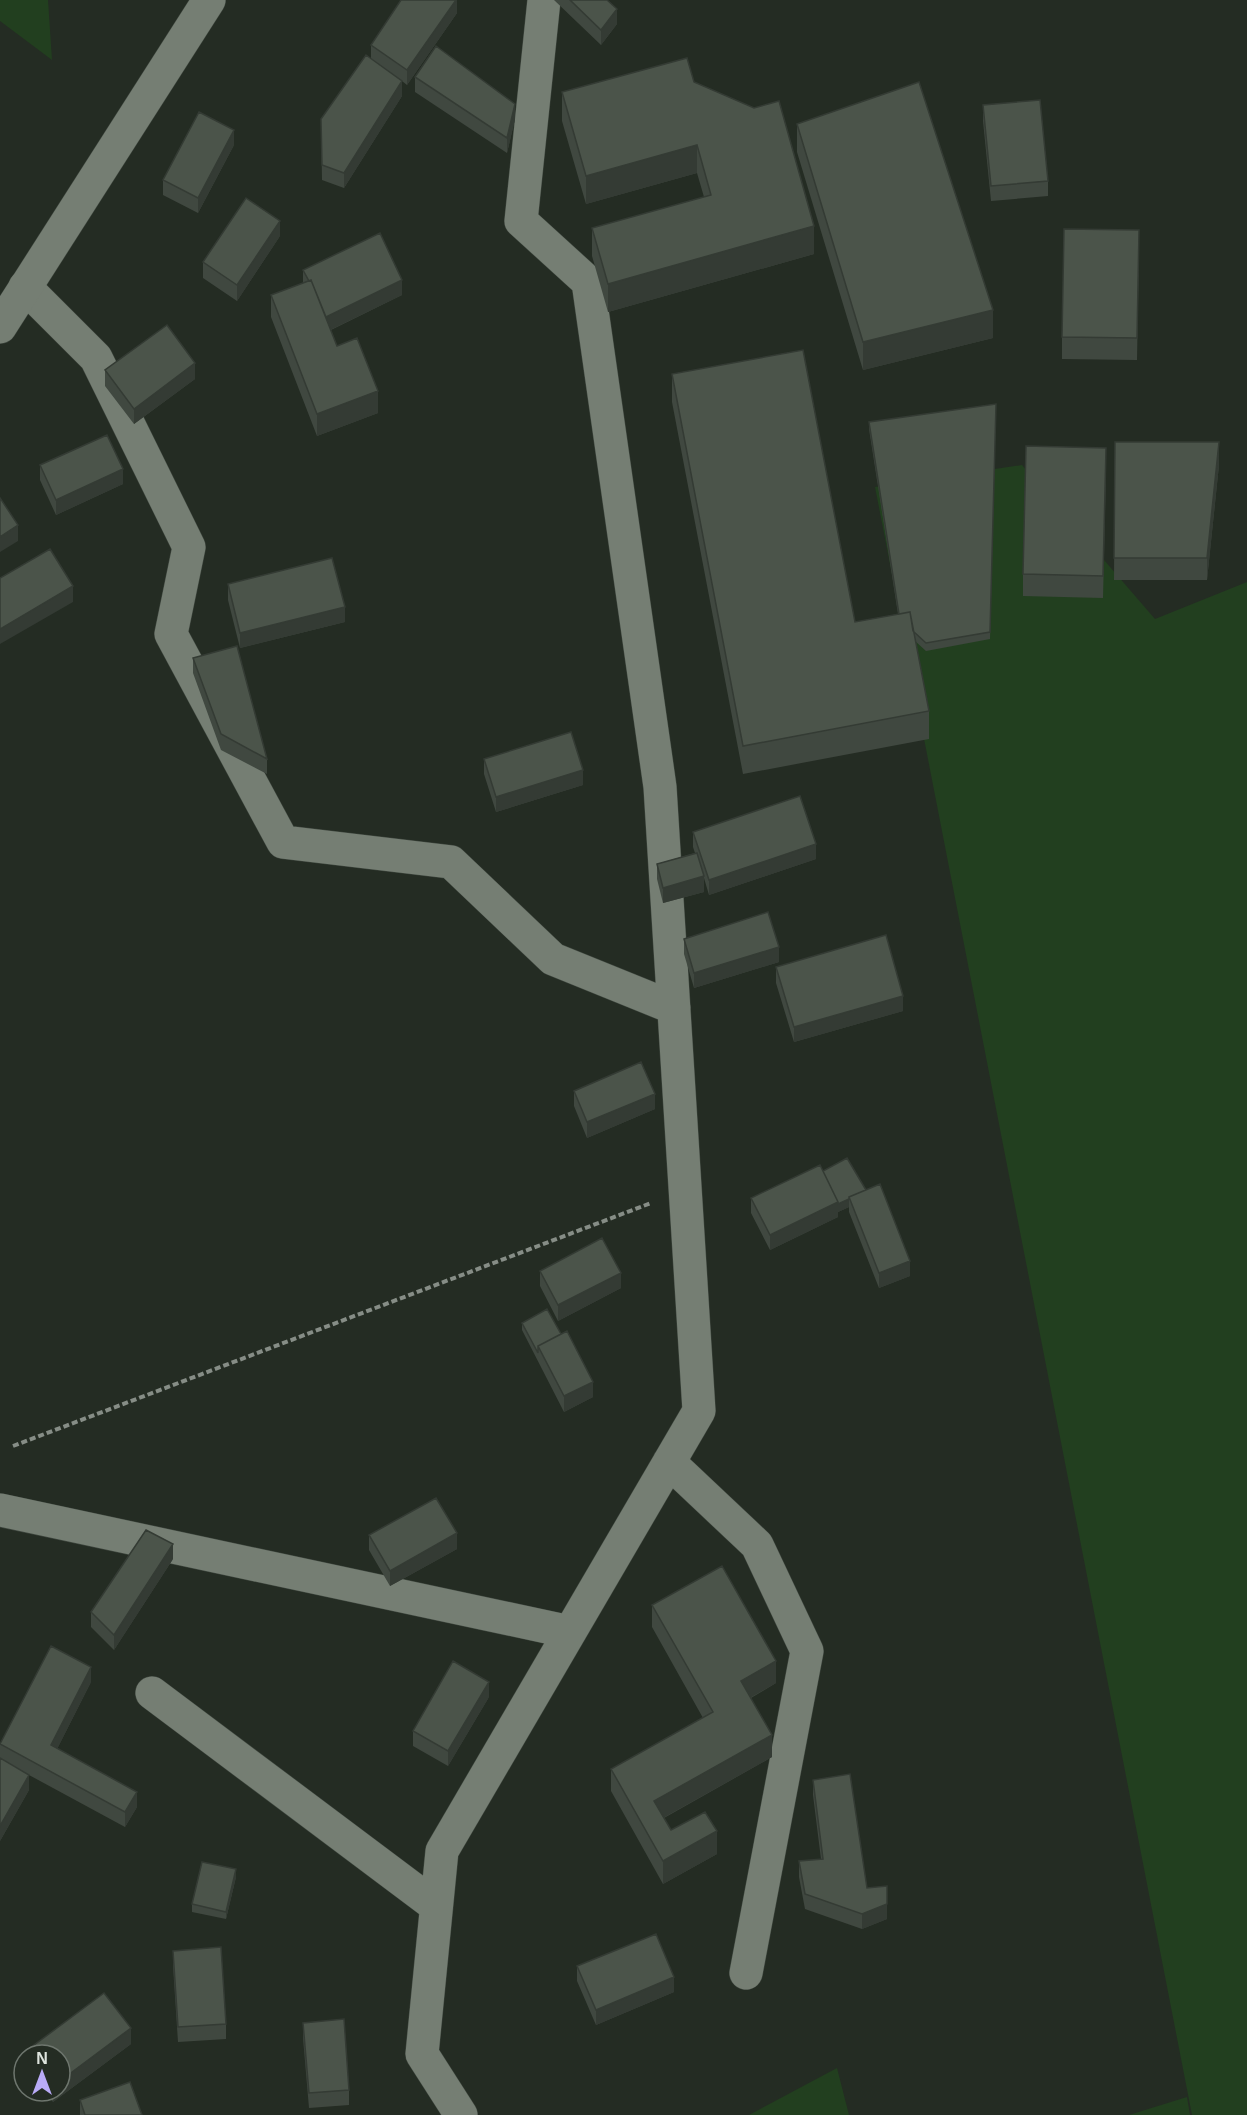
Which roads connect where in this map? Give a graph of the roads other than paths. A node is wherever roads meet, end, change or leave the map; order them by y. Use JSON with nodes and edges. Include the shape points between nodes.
{"nodes":[{"id":1,"x":209,"y":0,"type":"edge"},
{"id":2,"x":544,"y":0,"type":"edge"},
{"id":3,"x":25,"y":287,"type":"junction"},
{"id":4,"x":0,"y":327,"type":"edge"},
{"id":5,"x":674,"y":1008,"type":"junction"},
{"id":6,"x":669,"y":1462,"type":"junction"},
{"id":7,"x":0,"y":1510,"type":"edge"},
{"id":8,"x":570,"y":1632,"type":"junction"},
{"id":9,"x":152,"y":1693,"type":"dead end"},
{"id":10,"x":436,"y":1906,"type":"junction"},
{"id":11,"x":746,"y":1973,"type":"dead end"},
{"id":12,"x":461,"y":2115,"type":"edge"}],
"edges":[{"from":1,"to":3,"type":"street"},
{"from":2,"to":5,"type":"street","via":[[521,220],[588,282],[660,787]]},
{"from":3,"to":4,"type":"street"},
{"from":3,"to":5,"type":"street","via":[[96,358],[189,547],[171,634],[283,842],[451,862],[553,959]]},
{"from":5,"to":6,"type":"street","via":[[699,1411]]},
{"from":6,"to":8,"type":"street"},
{"from":6,"to":11,"type":"street","via":[[757,1545],[807,1651]]},
{"from":7,"to":8,"type":"street"},
{"from":8,"to":10,"type":"street","via":[[442,1851]]},
{"from":9,"to":10,"type":"street"},
{"from":10,"to":12,"type":"street","via":[[422,2054]]}]}
